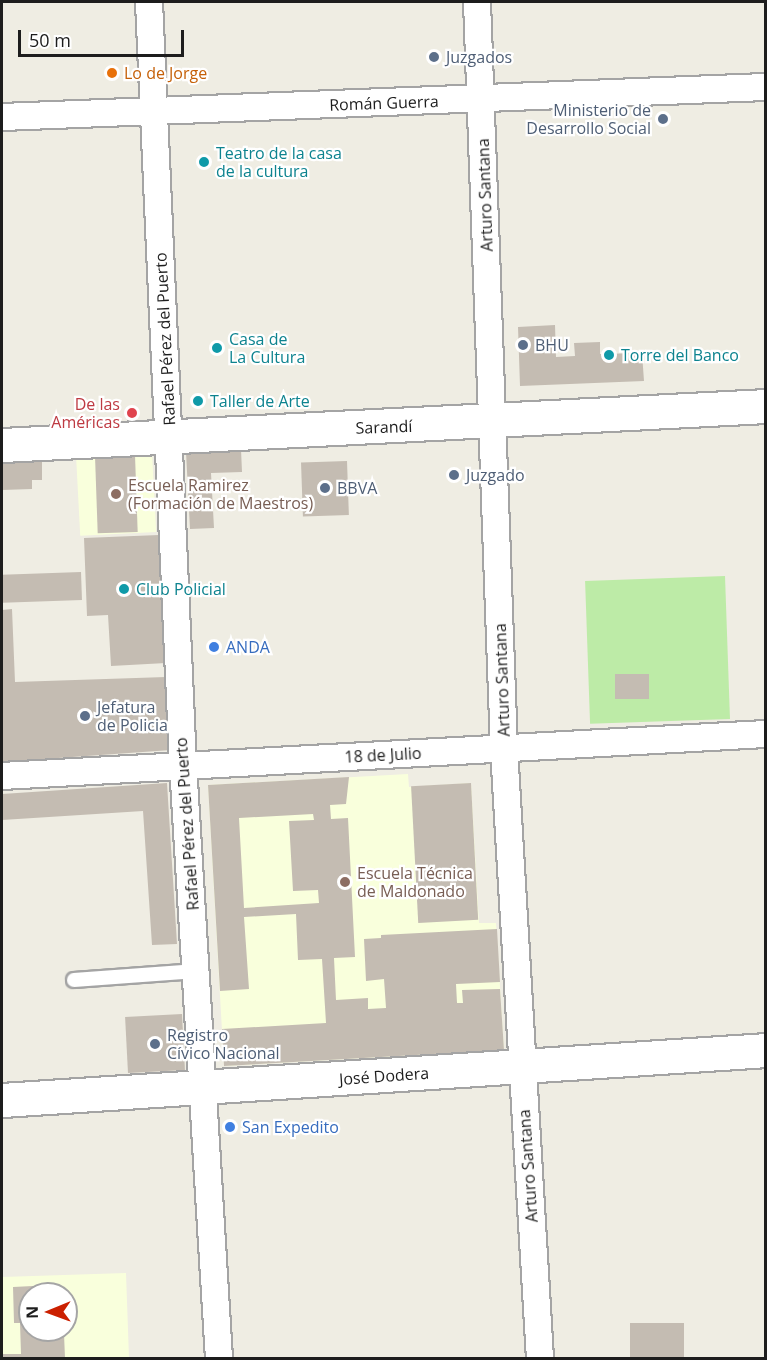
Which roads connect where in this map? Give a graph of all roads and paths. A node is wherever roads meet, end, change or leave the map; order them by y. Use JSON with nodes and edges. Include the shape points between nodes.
{"nodes":[{"id":1,"x":149,"y":2,"type":"edge"},
{"id":2,"x":477,"y":2,"type":"edge"},
{"id":3,"x":765,"y":87,"type":"edge"},
{"id":4,"x":482,"y":100,"type":"junction"},
{"id":5,"x":154,"y":110,"type":"junction"},
{"id":6,"x":2,"y":117,"type":"edge"},
{"id":7,"x":765,"y":406,"type":"edge"},
{"id":8,"x":494,"y":423,"type":"junction"},
{"id":9,"x":169,"y":436,"type":"junction"},
{"id":10,"x":2,"y":445,"type":"edge"},
{"id":11,"x":765,"y":734,"type":"edge"},
{"id":12,"x":504,"y":749,"type":"junction"},
{"id":13,"x":183,"y":765,"type":"junction"},
{"id":14,"x":2,"y":776,"type":"edge"},
{"id":15,"x":197,"y":971,"type":"junction"},
{"id":16,"x":74,"y":980,"type":"dead end"},
{"id":17,"x":765,"y":1050,"type":"edge"},
{"id":18,"x":522,"y":1066,"type":"junction"},
{"id":19,"x":205,"y":1088,"type":"junction"},
{"id":20,"x":2,"y":1101,"type":"edge"},
{"id":21,"x":219,"y":1359,"type":"edge"},
{"id":22,"x":540,"y":1359,"type":"edge"}],
"edges":[{"from":1,"to":5,"type":"street","name":"Rafael Pérez del Puerto"},
{"from":2,"to":4,"type":"street","name":"Arturo Santana"},
{"from":3,"to":4,"type":"street","name":"Román Guerra"},
{"from":4,"to":5,"type":"street","name":"Román Guerra"},
{"from":4,"to":8,"type":"street","name":"Arturo Santana"},
{"from":5,"to":6,"type":"street","name":"Román Guerra"},
{"from":5,"to":9,"type":"street","name":"Rafael Pérez del Puerto"},
{"from":7,"to":8,"type":"street","name":"Sarandí"},
{"from":8,"to":9,"type":"street","name":"Sarandí"},
{"from":8,"to":12,"type":"street","name":"Arturo Santana"},
{"from":9,"to":10,"type":"street","name":"Sarandí"},
{"from":9,"to":13,"type":"street","name":"Rafael Pérez del Puerto"},
{"from":11,"to":12,"type":"street","name":"18 de Julio"},
{"from":12,"to":13,"type":"street","name":"18 de Julio"},
{"from":12,"to":18,"type":"street","name":"Arturo Santana"},
{"from":13,"to":14,"type":"street","name":"18 de Julio"},
{"from":13,"to":15,"type":"street","name":"Rafael Pérez del Puerto"},
{"from":15,"to":16,"type":"lane"},
{"from":15,"to":19,"type":"street","name":"Rafael Pérez del Puerto"},
{"from":17,"to":18,"type":"street","name":"José Dodera"},
{"from":18,"to":19,"type":"street","name":"José Dodera"},
{"from":18,"to":22,"type":"street","name":"Arturo Santana"},
{"from":19,"to":20,"type":"street","name":"José Dodera"},
{"from":19,"to":21,"type":"street","name":"Rafael Pérez del Puerto"}]}
